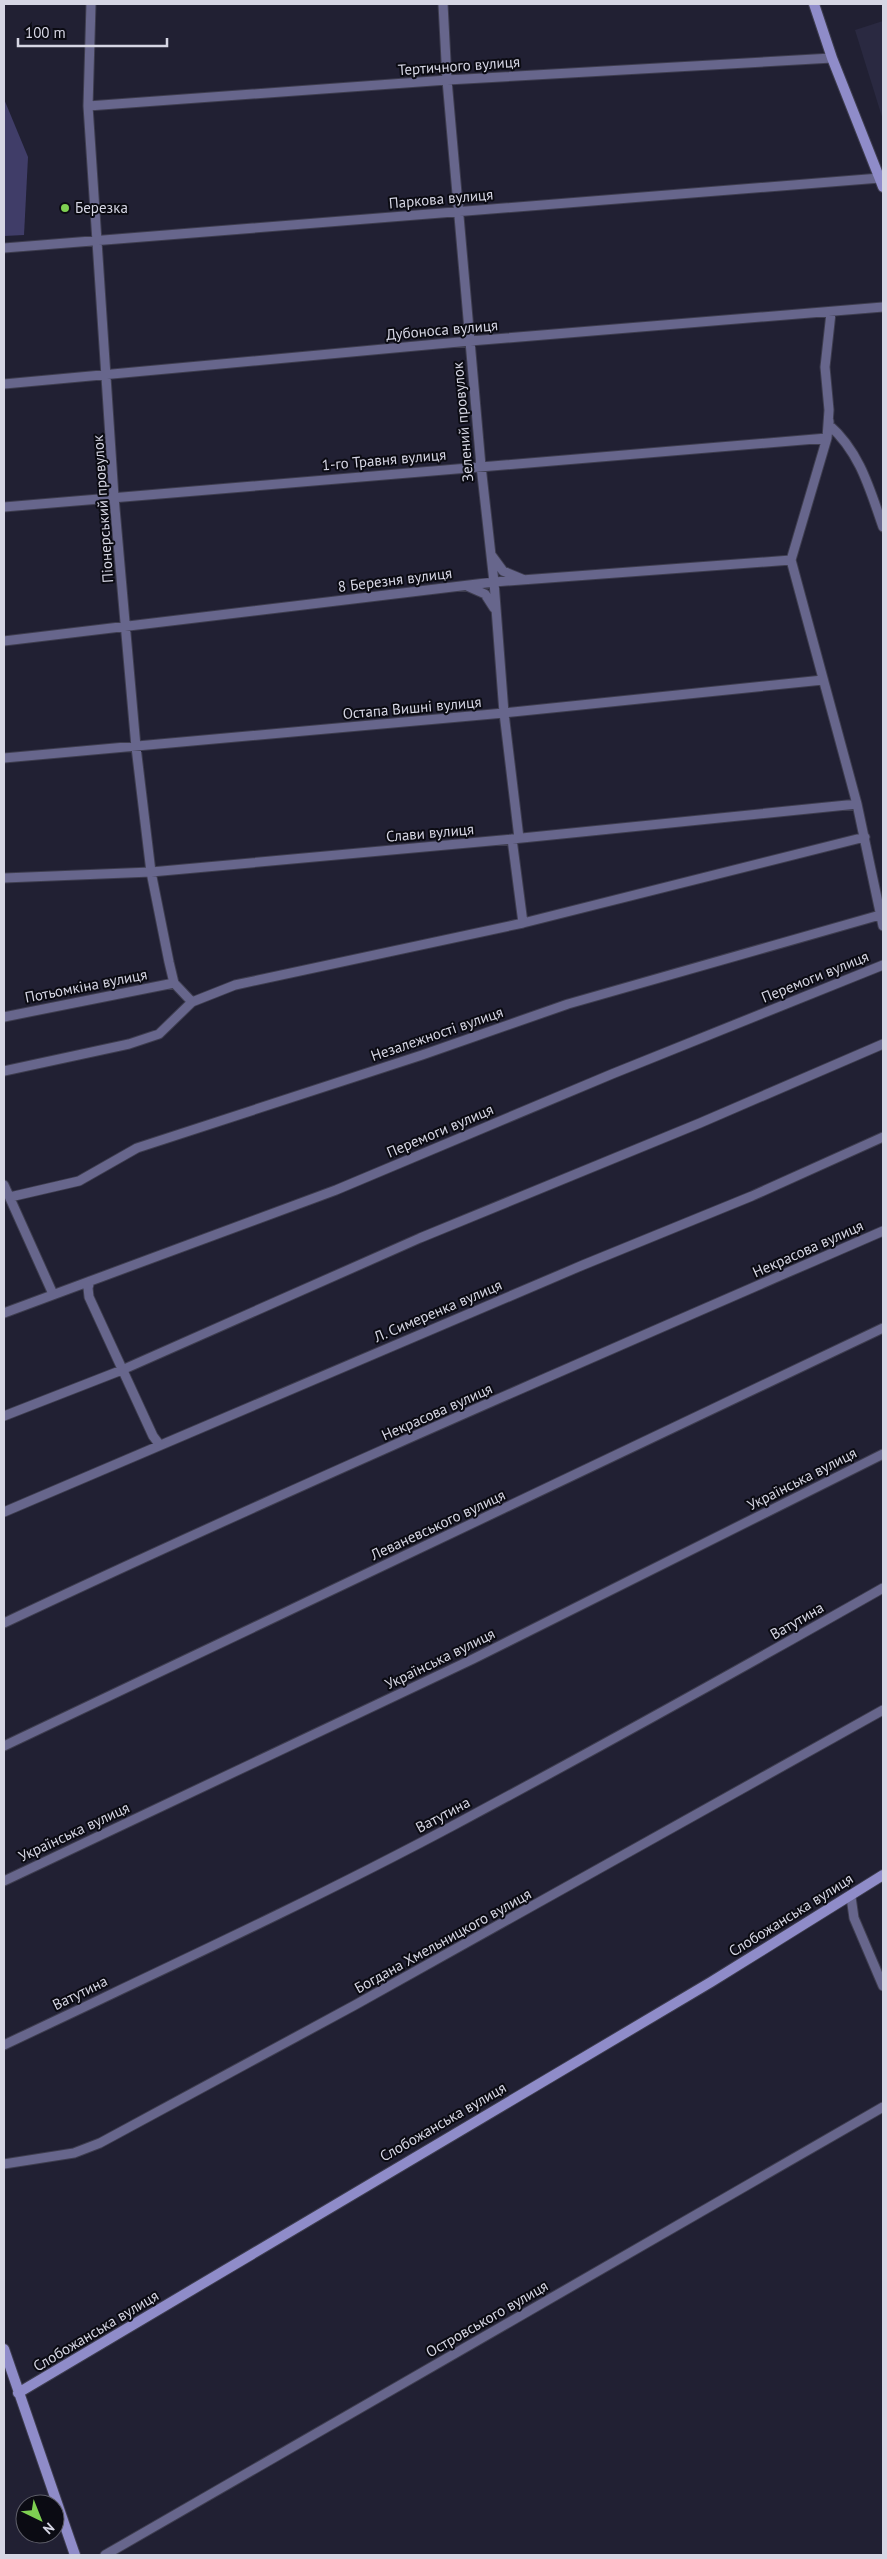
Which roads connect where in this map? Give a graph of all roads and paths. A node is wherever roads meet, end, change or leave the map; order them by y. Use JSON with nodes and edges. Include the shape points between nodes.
{"nodes":[{"id":1,"x":91,"y":4,"type":"edge"},
{"id":2,"x":443,"y":4,"type":"edge"},
{"id":3,"x":814,"y":4,"type":"edge"},
{"id":4,"x":832,"y":58,"type":"junction"},
{"id":5,"x":447,"y":80,"type":"junction"},
{"id":6,"x":88,"y":106,"type":"junction"},
{"id":7,"x":882,"y":183,"type":"edge"},
{"id":8,"x":459,"y":212,"type":"junction"},
{"id":9,"x":98,"y":240,"type":"junction"},
{"id":10,"x":4,"y":248,"type":"edge"},
{"id":11,"x":883,"y":307,"type":"edge"},
{"id":12,"x":832,"y":313,"type":"junction"},
{"id":13,"x":470,"y":341,"type":"junction"},
{"id":14,"x":108,"y":374,"type":"junction"},
{"id":15,"x":4,"y":384,"type":"edge"},
{"id":16,"x":829,"y":410,"type":"junction"},
{"id":17,"x":827,"y":438,"type":"junction"},
{"id":18,"x":480,"y":466,"type":"junction"},
{"id":19,"x":114,"y":498,"type":"junction"},
{"id":20,"x":4,"y":507,"type":"edge"},
{"id":21,"x":883,"y":527,"type":"edge"},
{"id":22,"x":490,"y":553,"type":"junction"},
{"id":23,"x":791,"y":560,"type":"junction"},
{"id":24,"x":527,"y":580,"type":"junction"},
{"id":25,"x":494,"y":582,"type":"junction"},
{"id":26,"x":464,"y":586,"type":"junction"},
{"id":27,"x":496,"y":614,"type":"junction"},
{"id":28,"x":126,"y":626,"type":"junction"},
{"id":29,"x":4,"y":641,"type":"edge"},
{"id":30,"x":823,"y":680,"type":"junction"},
{"id":31,"x":504,"y":713,"type":"junction"},
{"id":32,"x":136,"y":747,"type":"junction"},
{"id":33,"x":4,"y":758,"type":"edge"},
{"id":34,"x":857,"y":804,"type":"junction"},
{"id":35,"x":865,"y":837,"type":"junction"},
{"id":36,"x":516,"y":838,"type":"junction"},
{"id":37,"x":151,"y":872,"type":"junction"},
{"id":38,"x":4,"y":878,"type":"edge"},
{"id":39,"x":880,"y":915,"type":"junction"},
{"id":40,"x":523,"y":923,"type":"junction"},
{"id":41,"x":883,"y":926,"type":"edge"},
{"id":42,"x":883,"y":964,"type":"edge"},
{"id":43,"x":174,"y":983,"type":"junction"},
{"id":44,"x":192,"y":1002,"type":"junction"},
{"id":45,"x":4,"y":1017,"type":"edge"},
{"id":46,"x":883,"y":1044,"type":"edge"},
{"id":47,"x":4,"y":1071,"type":"edge"},
{"id":48,"x":883,"y":1137,"type":"edge"},
{"id":49,"x":4,"y":1187,"type":"edge"},
{"id":50,"x":10,"y":1197,"type":"junction"},
{"id":51,"x":883,"y":1231,"type":"edge"},
{"id":52,"x":90,"y":1281,"type":"junction"},
{"id":53,"x":53,"y":1294,"type":"junction"},
{"id":54,"x":4,"y":1313,"type":"edge"},
{"id":55,"x":883,"y":1328,"type":"edge"},
{"id":56,"x":122,"y":1370,"type":"junction"},
{"id":57,"x":4,"y":1416,"type":"edge"},
{"id":58,"x":159,"y":1444,"type":"junction"},
{"id":59,"x":883,"y":1454,"type":"edge"},
{"id":60,"x":4,"y":1512,"type":"edge"},
{"id":61,"x":883,"y":1588,"type":"edge"},
{"id":62,"x":4,"y":1623,"type":"edge"},
{"id":63,"x":883,"y":1710,"type":"edge"},
{"id":64,"x":4,"y":1746,"type":"edge"},
{"id":65,"x":883,"y":1875,"type":"edge"},
{"id":66,"x":4,"y":1881,"type":"edge"},
{"id":67,"x":851,"y":1897,"type":"junction"},
{"id":68,"x":883,"y":1986,"type":"edge"},
{"id":69,"x":4,"y":2045,"type":"edge"},
{"id":70,"x":883,"y":2107,"type":"edge"},
{"id":71,"x":4,"y":2164,"type":"edge"},
{"id":72,"x":4,"y":2349,"type":"edge"},
{"id":73,"x":18,"y":2393,"type":"junction"},
{"id":74,"x":75,"y":2555,"type":"edge"},
{"id":75,"x":105,"y":2555,"type":"edge"}],
"edges":[{"from":1,"to":6,"type":"street","name":"Піонерський провулок"},
{"from":2,"to":5,"type":"street","name":"Зелений провулок"},
{"from":3,"to":4,"type":"main road"},
{"from":4,"to":5,"type":"street","name":"Тертичного вулиця"},
{"from":4,"to":7,"type":"main road"},
{"from":5,"to":6,"type":"street","name":"Тертичного вулиця"},
{"from":5,"to":8,"type":"street","name":"Зелений провулок"},
{"from":6,"to":9,"type":"street","name":"Піонерський провулок"},
{"from":7,"to":8,"type":"street","name":"Паркова вулиця"},
{"from":8,"to":9,"type":"street","name":"Паркова вулиця"},
{"from":8,"to":13,"type":"street","name":"Зелений провулок"},
{"from":9,"to":10,"type":"street","name":"Паркова вулиця"},
{"from":9,"to":14,"type":"street","name":"Піонерський провулок"},
{"from":11,"to":12,"type":"street","name":"Дубоноса вулиця"},
{"from":12,"to":13,"type":"street","name":"Дубоноса вулиця"},
{"from":12,"to":16,"type":"street","via":[[825,368]]},
{"from":13,"to":14,"type":"street","name":"Дубоноса вулиця"},
{"from":13,"to":18,"type":"street","name":"Зелений провулок"},
{"from":14,"to":15,"type":"street","name":"Дубоноса вулиця"},
{"from":14,"to":19,"type":"street","name":"Піонерський провулок"},
{"from":16,"to":17,"type":"street"},
{"from":16,"to":21,"type":"street","via":[[829,425],[843,437],[862,469]]},
{"from":17,"to":18,"type":"street","name":"1-го Травня вулиця"},
{"from":17,"to":23,"type":"street"},
{"from":18,"to":19,"type":"street","name":"1-го Травня вулиця"},
{"from":18,"to":22,"type":"street","name":"Зелений провулок"},
{"from":19,"to":20,"type":"street","name":"1-го Травня вулиця"},
{"from":19,"to":28,"type":"street","name":"Піонерський провулок"},
{"from":22,"to":24,"type":"street","via":[[503,570]]},
{"from":22,"to":25,"type":"street","name":"Зелений провулок"},
{"from":23,"to":24,"type":"street","name":"8 Березня вулиця"},
{"from":23,"to":30,"type":"street"},
{"from":24,"to":25,"type":"street","name":"8 Березня вулиця"},
{"from":25,"to":26,"type":"street","name":"8 Березня вулиця"},
{"from":25,"to":27,"type":"street","name":"Зелений провулок"},
{"from":26,"to":27,"type":"street","via":[[485,594],[493,603]]},
{"from":26,"to":28,"type":"street","name":"8 Березня вулиця"},
{"from":27,"to":31,"type":"street","name":"Зелений провулок"},
{"from":28,"to":29,"type":"street","name":"8 Березня вулиця"},
{"from":28,"to":32,"type":"street","name":"Піонерський провулок"},
{"from":30,"to":31,"type":"street","name":"Остапа Вишні вулиця"},
{"from":30,"to":34,"type":"street"},
{"from":31,"to":32,"type":"street","name":"Остапа Вишні вулиця"},
{"from":31,"to":36,"type":"street","name":"Зелений провулок"},
{"from":32,"to":33,"type":"street","name":"Остапа Вишні вулиця"},
{"from":32,"to":37,"type":"street","name":"Піонерський провулок"},
{"from":34,"to":35,"type":"street"},
{"from":34,"to":36,"type":"street","name":"Слави вулиця"},
{"from":35,"to":39,"type":"street"},
{"from":35,"to":40,"type":"street"},
{"from":36,"to":37,"type":"street","name":"Слави вулиця"},
{"from":36,"to":40,"type":"street","name":"Зелений провулок"},
{"from":37,"to":38,"type":"street","name":"Слави вулиця"},
{"from":37,"to":43,"type":"street","name":"Піонерський провулок"},
{"from":39,"to":41,"type":"street"},
{"from":39,"to":50,"type":"street","name":"Незалежності вулиця","via":[[568,1004],[137,1148],[80,1181]]},
{"from":40,"to":44,"type":"street","via":[[235,986]]},
{"from":42,"to":52,"type":"street","name":"Перемоги вулиця","via":[[336,1190]]},
{"from":43,"to":44,"type":"street"},
{"from":43,"to":45,"type":"street","name":"Потьомкіна вулиця"},
{"from":44,"to":47,"type":"street","via":[[159,1034],[129,1044]]},
{"from":46,"to":56,"type":"street","via":[[420,1238]]},
{"from":48,"to":58,"type":"street","name":"Л. Симеренка вулиця","via":[[752,1196]]},
{"from":49,"to":50,"type":"street"},
{"from":50,"to":53,"type":"street"},
{"from":51,"to":62,"type":"street","name":"Некрасова вулиця","via":[[416,1435]]},
{"from":52,"to":53,"type":"street","name":"Перемоги вулиця"},
{"from":52,"to":56,"type":"street","via":[[89,1297]]},
{"from":53,"to":54,"type":"street","name":"Перемоги вулиця"},
{"from":55,"to":64,"type":"street","name":"Леваневського вулиця"},
{"from":56,"to":57,"type":"street"},
{"from":56,"to":58,"type":"street","via":[[152,1436]]},
{"from":58,"to":60,"type":"street","name":"Л. Симеренка вулиця"},
{"from":59,"to":66,"type":"street","name":"Українська вулиця","via":[[464,1663]]},
{"from":61,"to":69,"type":"street","name":"Ватутина","via":[[663,1713],[455,1825]]},
{"from":63,"to":71,"type":"street","name":"Богдана Хмельницкого вулиця","via":[[526,1911],[100,2143],[74,2153]]},
{"from":65,"to":67,"type":"main road","name":"Слобожанська вулиця"},
{"from":67,"to":68,"type":"street","via":[[854,1918]]},
{"from":67,"to":73,"type":"main road","name":"Слобожанська вулиця"},
{"from":70,"to":75,"type":"street","name":"Островського вулиця"},
{"from":72,"to":73,"type":"main road"},
{"from":73,"to":74,"type":"main road"}]}
